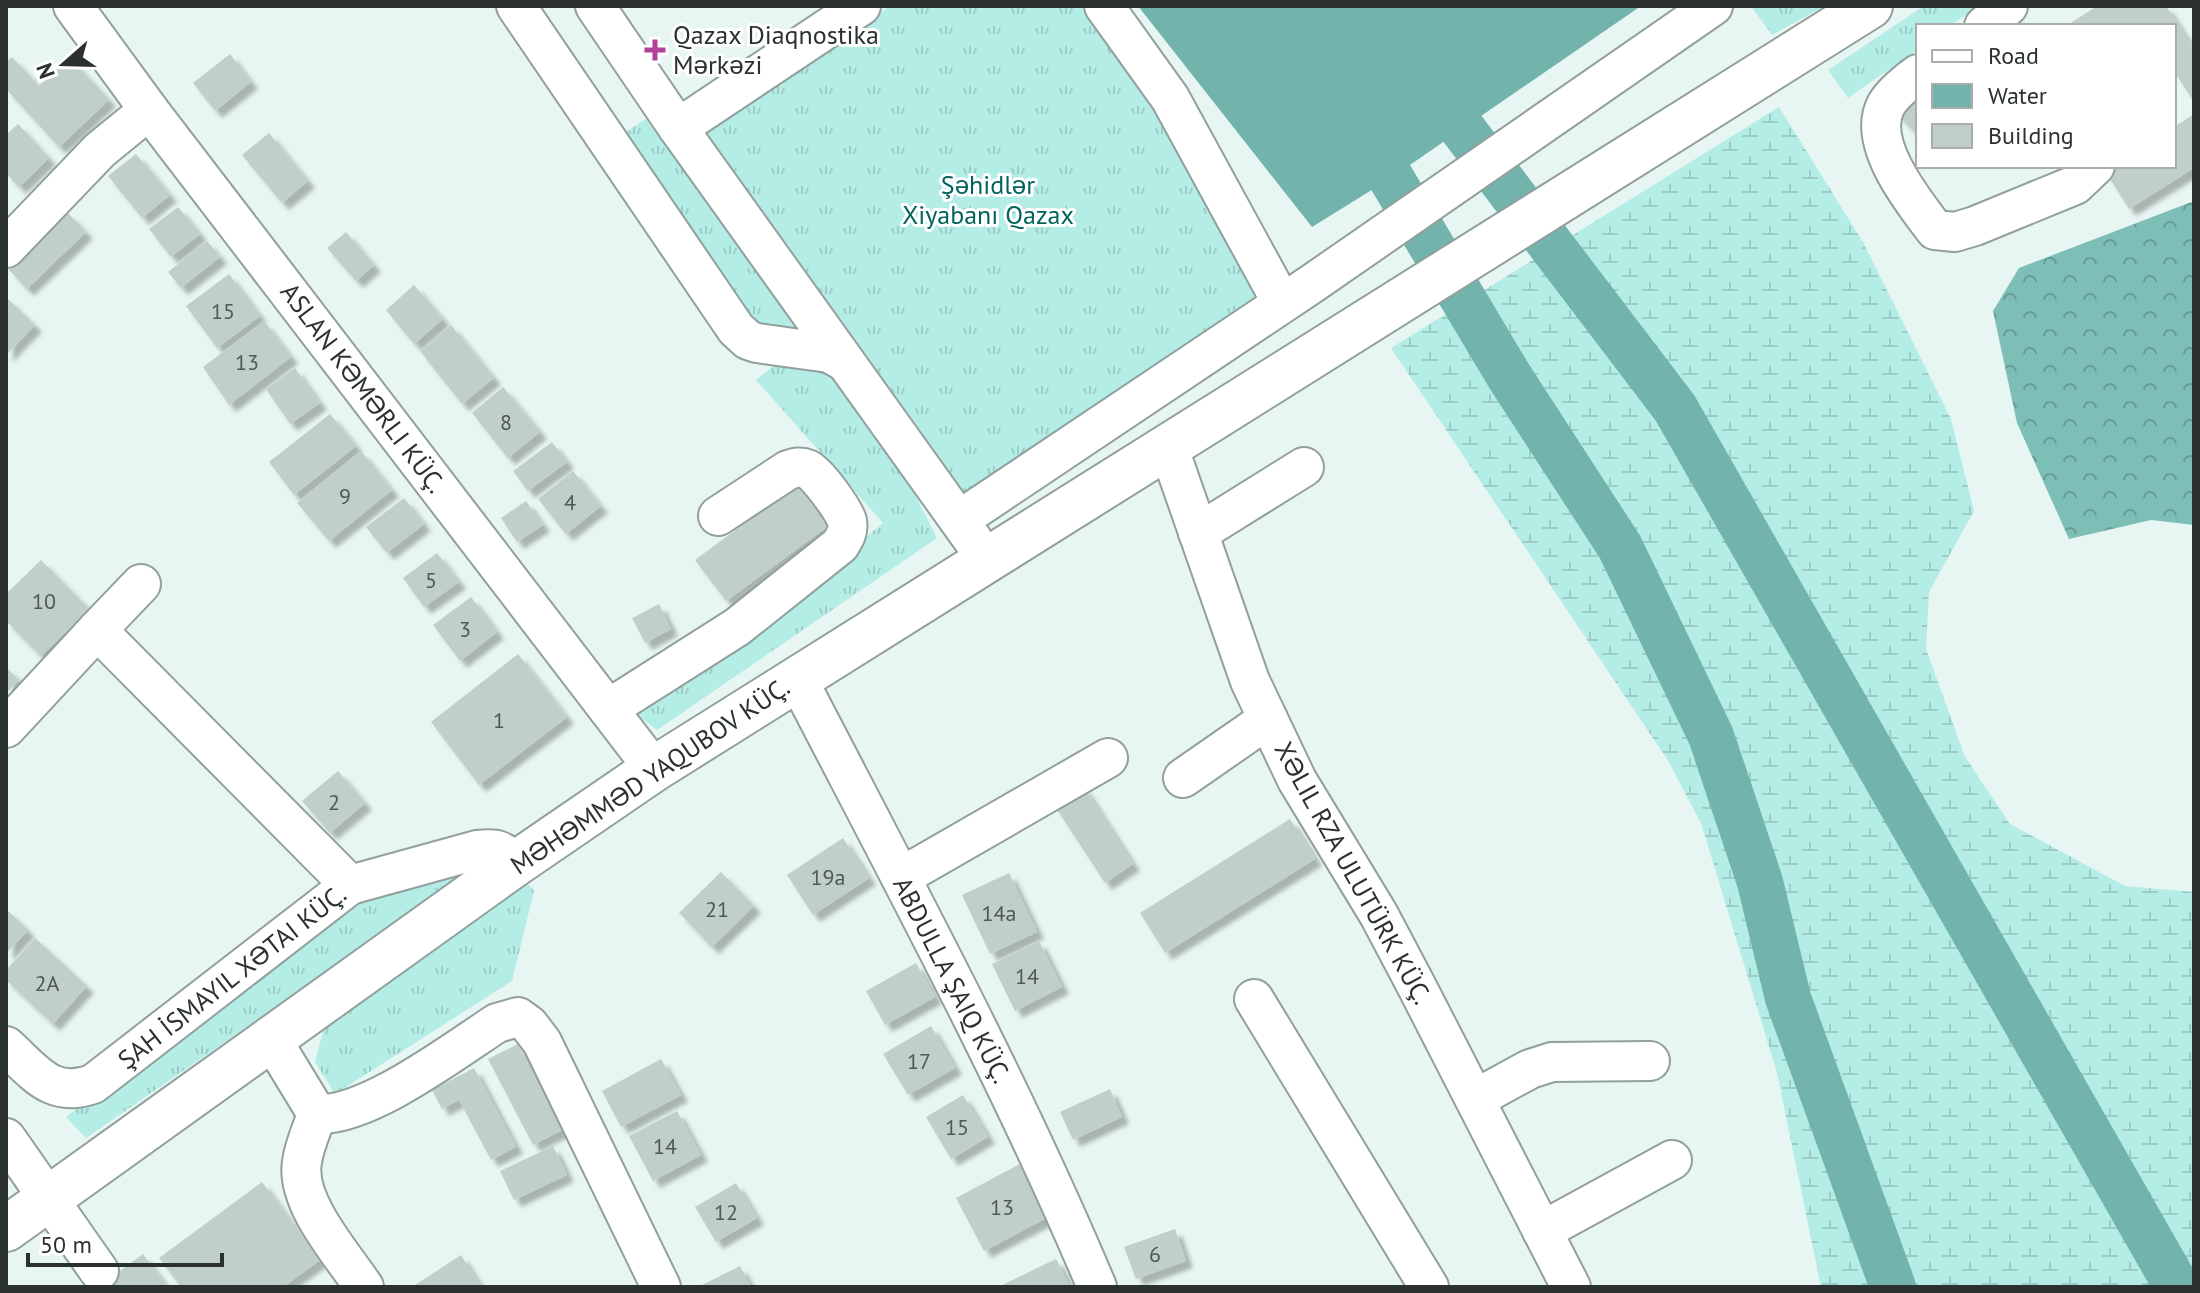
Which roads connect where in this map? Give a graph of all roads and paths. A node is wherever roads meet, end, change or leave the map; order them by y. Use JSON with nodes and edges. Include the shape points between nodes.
{"nodes":[{"id":1,"x":73,"y":6,"type":"edge"},
{"id":2,"x":516,"y":6,"type":"edge"},
{"id":3,"x":595,"y":6,"type":"edge"},
{"id":4,"x":861,"y":6,"type":"edge"},
{"id":5,"x":1104,"y":6,"type":"edge"},
{"id":6,"x":1713,"y":6,"type":"edge"},
{"id":7,"x":1870,"y":6,"type":"edge"},
{"id":8,"x":2008,"y":6,"type":"edge"},
{"id":9,"x":1986,"y":24,"type":"edge"},
{"id":10,"x":1916,"y":76,"type":"edge"},
{"id":11,"x":149,"y":110,"type":"junction"},
{"id":12,"x":678,"y":128,"type":"junction"},
{"id":13,"x":2093,"y":168,"type":"edge"},
{"id":14,"x":6,"y":248,"type":"edge"},
{"id":15,"x":1298,"y":293,"type":"junction"},
{"id":16,"x":845,"y":362,"type":"junction"},
{"id":17,"x":1168,"y":446,"type":"junction"},
{"id":18,"x":1304,"y":467,"type":"dead end"},
{"id":19,"x":718,"y":516,"type":"dead end"},
{"id":20,"x":959,"y":520,"type":"junction"},
{"id":21,"x":1198,"y":533,"type":"junction"},
{"id":22,"x":987,"y":558,"type":"junction"},
{"id":23,"x":141,"y":584,"type":"dead end"},
{"id":24,"x":97,"y":630,"type":"junction"},
{"id":25,"x":797,"y":678,"type":"junction"},
{"id":26,"x":608,"y":709,"type":"junction"},
{"id":27,"x":1268,"y":719,"type":"junction"},
{"id":28,"x":6,"y":728,"type":"edge"},
{"id":29,"x":1108,"y":758,"type":"dead end"},
{"id":30,"x":654,"y":769,"type":"junction"},
{"id":31,"x":1183,"y":778,"type":"dead end"},
{"id":32,"x":515,"y":864,"type":"junction"},
{"id":33,"x":901,"y":877,"type":"junction"},
{"id":34,"x":350,"y":885,"type":"junction"},
{"id":35,"x":1254,"y":999,"type":"dead end"},
{"id":36,"x":272,"y":1040,"type":"junction"},
{"id":37,"x":6,"y":1046,"type":"edge"},
{"id":38,"x":1650,"y":1061,"type":"dead end"},
{"id":39,"x":1475,"y":1099,"type":"junction"},
{"id":40,"x":317,"y":1114,"type":"junction"},
{"id":41,"x":6,"y":1138,"type":"edge"},
{"id":42,"x":1672,"y":1160,"type":"dead end"},
{"id":43,"x":49,"y":1198,"type":"junction"},
{"id":44,"x":6,"y":1229,"type":"edge"},
{"id":45,"x":1542,"y":1231,"type":"junction"},
{"id":46,"x":99,"y":1271,"type":"dead end"},
{"id":47,"x":364,"y":1287,"type":"edge"},
{"id":48,"x":661,"y":1287,"type":"edge"},
{"id":49,"x":1097,"y":1287,"type":"edge"},
{"id":50,"x":1429,"y":1287,"type":"edge"},
{"id":51,"x":1571,"y":1287,"type":"edge"}],
"edges":[{"from":1,"to":11,"type":"street","name":"ASLAN KƏMƏRLI KÜÇ."},
{"from":2,"to":16,"type":"street","via":[[736,329],[757,343],[829,353]]},
{"from":3,"to":12,"type":"street"},
{"from":4,"to":12,"type":"street"},
{"from":5,"to":15,"type":"street"},
{"from":6,"to":15,"type":"street"},
{"from":7,"to":17,"type":"main road","name":"MƏHƏMMƏD YAQUBOV KÜÇ."},
{"from":8,"to":9,"type":"street"},
{"from":10,"to":13,"type":"street","via":[[1885,106],[1882,133],[1889,161],[1935,230],[1975,226],[2075,185]]},
{"from":11,"to":14,"type":"street","via":[[100,150]]},
{"from":11,"to":26,"type":"street","name":"ASLAN KƏMƏRLI KÜÇ."},
{"from":12,"to":16,"type":"street"},
{"from":15,"to":20,"type":"street"},
{"from":16,"to":20,"type":"street"},
{"from":17,"to":21,"type":"street","name":"XƏLIL RZA ULUTÜRK KÜÇ."},
{"from":17,"to":22,"type":"main road","name":"MƏHƏMMƏD YAQUBOV KÜÇ."},
{"from":18,"to":21,"type":"street"},
{"from":19,"to":26,"type":"street","via":[[799,467],[811,470],[838,505],[847,533],[840,545],[737,627]]},
{"from":20,"to":22,"type":"street"},
{"from":21,"to":27,"type":"street","name":"XƏLIL RZA ULUTÜRK KÜÇ."},
{"from":22,"to":25,"type":"main road","name":"MƏHƏMMƏD YAQUBOV KÜÇ."},
{"from":23,"to":24,"type":"street"},
{"from":24,"to":28,"type":"street"},
{"from":24,"to":34,"type":"street"},
{"from":25,"to":30,"type":"main road","name":"MƏHƏMMƏD YAQUBOV KÜÇ."},
{"from":25,"to":33,"type":"street","name":"ABDULLA ŞAIQ KÜÇ."},
{"from":26,"to":30,"type":"street","name":"ASLAN KƏMƏRLI KÜÇ."},
{"from":27,"to":31,"type":"street"},
{"from":27,"to":39,"type":"street","name":"XƏLIL RZA ULUTÜRK KÜÇ."},
{"from":29,"to":33,"type":"street"},
{"from":30,"to":32,"type":"main road","name":"MƏHƏMMƏD YAQUBOV KÜÇ."},
{"from":32,"to":34,"type":"street","via":[[505,851],[477,850]]},
{"from":32,"to":36,"type":"main road","name":"MƏHƏMMƏD YAQUBOV KÜÇ."},
{"from":33,"to":49,"type":"street","name":"ABDULLA ŞAIQ KÜÇ.","via":[[977,1025]]},
{"from":34,"to":37,"type":"street","via":[[93,1084],[59,1089]]},
{"from":35,"to":50,"type":"street"},
{"from":36,"to":40,"type":"street"},
{"from":36,"to":43,"type":"main road","name":"MƏHƏMMƏD YAQUBOV KÜÇ."},
{"from":38,"to":39,"type":"street","via":[[1552,1062]]},
{"from":39,"to":45,"type":"street","name":"XƏLIL RZA ULUTÜRK KÜÇ."},
{"from":40,"to":47,"type":"street","via":[[302,1161],[302,1182],[310,1207]]},
{"from":40,"to":48,"type":"street","via":[[361,1106],[497,1023],[518,1017],[542,1042]]},
{"from":41,"to":43,"type":"street"},
{"from":42,"to":45,"type":"street"},
{"from":43,"to":44,"type":"main road","name":"MƏHƏMMƏD YAQUBOV KÜÇ."},
{"from":43,"to":46,"type":"street"},
{"from":45,"to":51,"type":"street","name":"XƏLIL RZA ULUTÜRK KÜÇ."}]}
